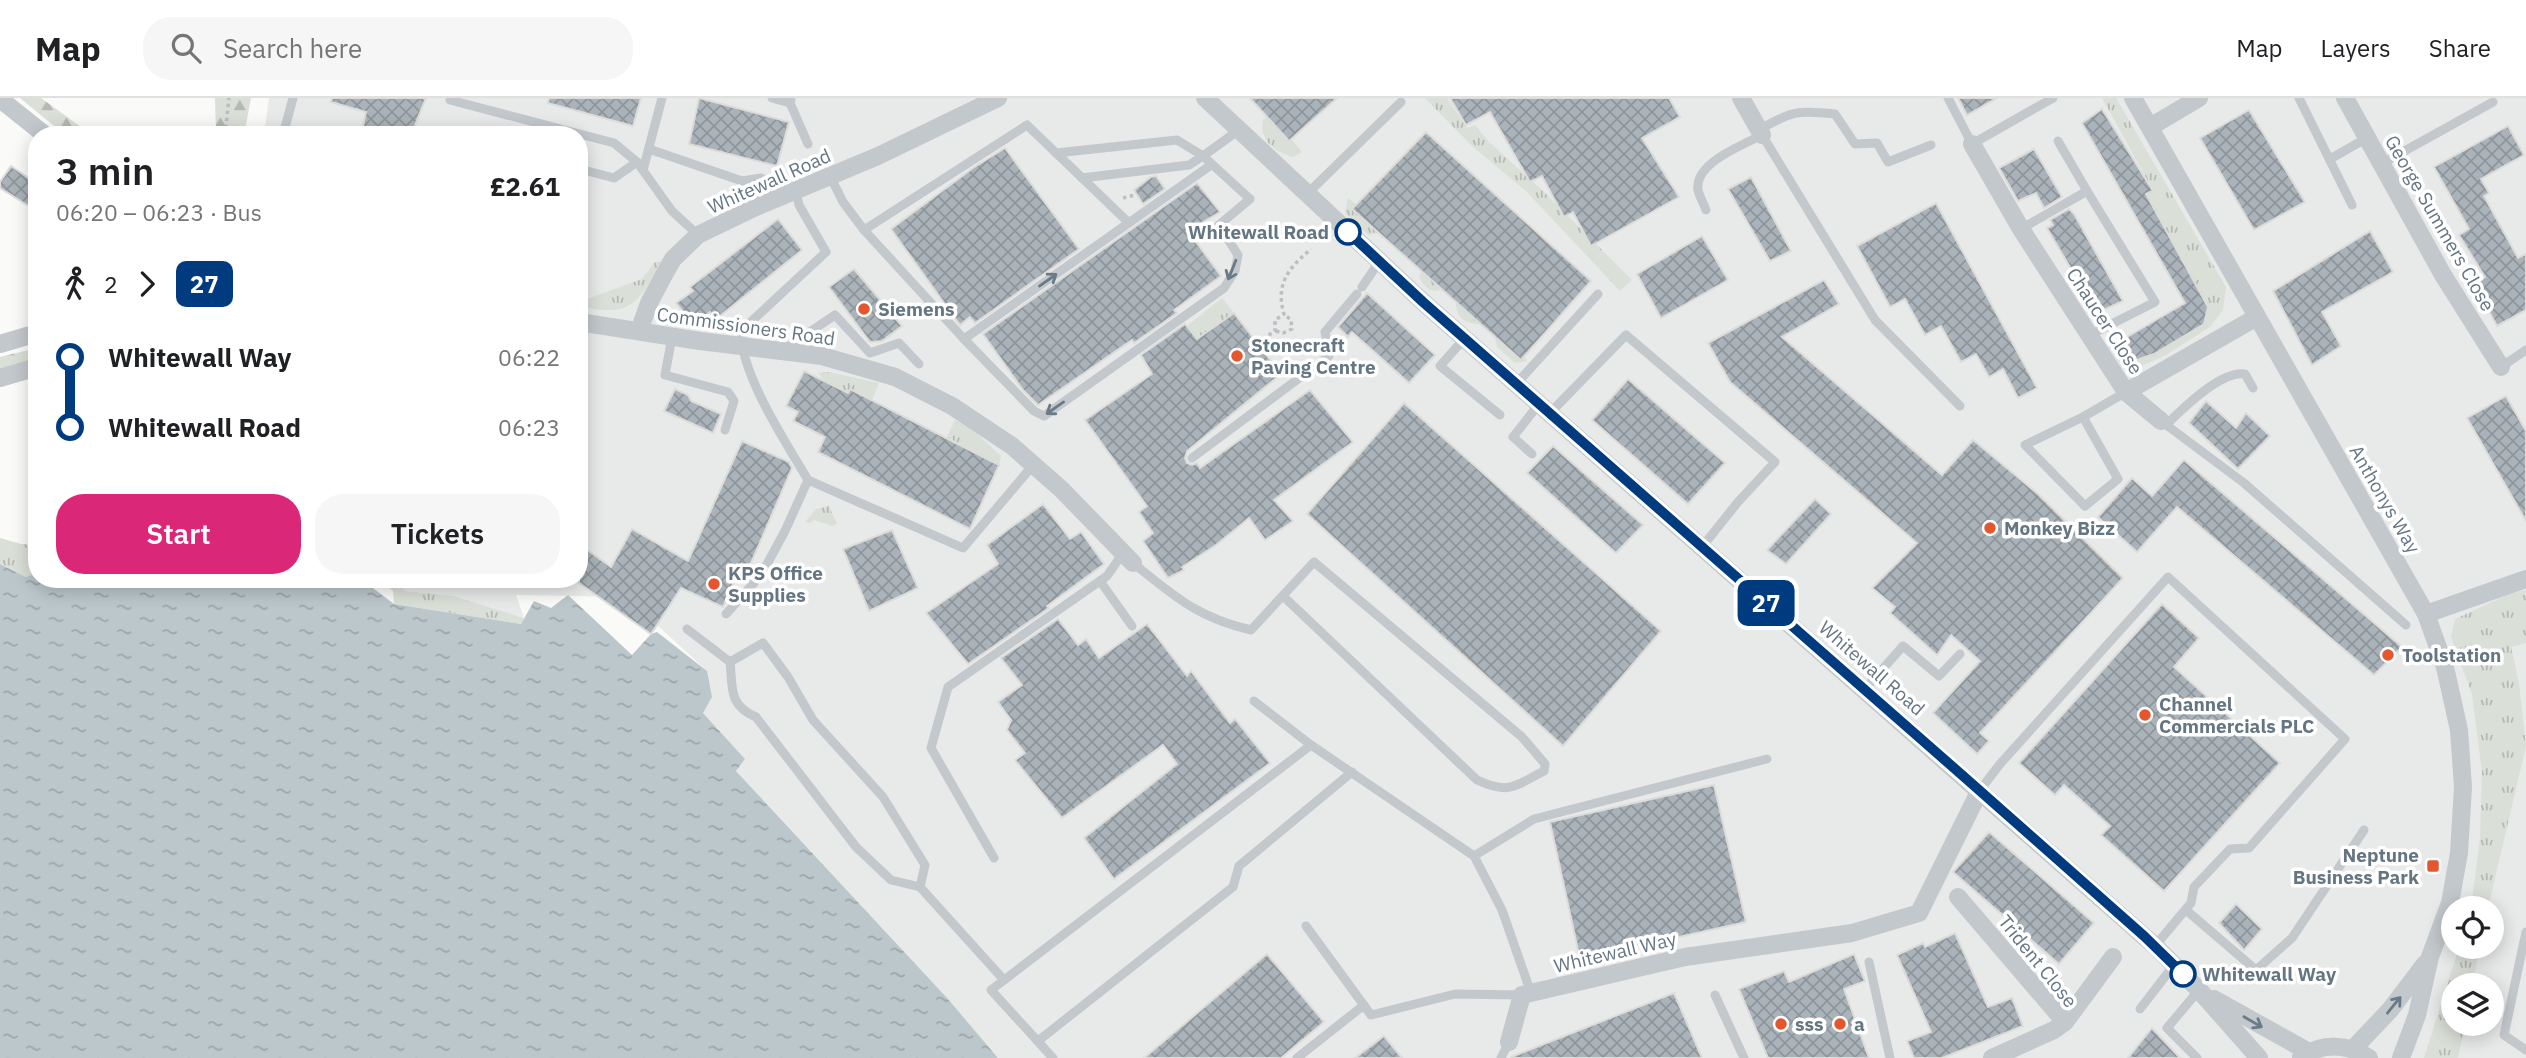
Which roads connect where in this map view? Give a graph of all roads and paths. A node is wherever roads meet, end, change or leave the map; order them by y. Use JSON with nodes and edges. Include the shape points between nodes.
{"nodes":[{"id":1,"x":229,"y":98,"type":"edge"},
{"id":2,"x":293,"y":98,"type":"edge"},
{"id":3,"x":451,"y":98,"type":"edge"},
{"id":4,"x":662,"y":98,"type":"edge"},
{"id":5,"x":772,"y":98,"type":"edge"},
{"id":6,"x":998,"y":98,"type":"edge"},
{"id":7,"x":1205,"y":98,"type":"edge"},
{"id":8,"x":1741,"y":98,"type":"edge"},
{"id":9,"x":1948,"y":98,"type":"edge"},
{"id":10,"x":2053,"y":98,"type":"edge"},
{"id":11,"x":2133,"y":98,"type":"edge"},
{"id":12,"x":2199,"y":98,"type":"edge"},
{"id":13,"x":2300,"y":98,"type":"edge"},
{"id":14,"x":2346,"y":98,"type":"edge"},
{"id":15,"x":0,"y":99,"type":"edge"},
{"id":16,"x":791,"y":100,"type":"edge"},
{"id":17,"x":1401,"y":102,"type":"dead end"},
{"id":18,"x":2493,"y":102,"type":"dead end"},
{"id":19,"x":34,"y":126,"type":"edge"},
{"id":20,"x":226,"y":126,"type":"edge"},
{"id":21,"x":285,"y":126,"type":"edge"},
{"id":22,"x":549,"y":126,"type":"edge"},
{"id":23,"x":2150,"y":127,"type":"junction"},
{"id":24,"x":1239,"y":130,"type":"junction"},
{"id":25,"x":1760,"y":133,"type":"junction"},
{"id":26,"x":588,"y":136,"type":"edge"},
{"id":27,"x":2367,"y":138,"type":"junction"},
{"id":28,"x":2058,"y":141,"type":"dead end"},
{"id":29,"x":808,"y":144,"type":"dead end"},
{"id":30,"x":1972,"y":144,"type":"junction"},
{"id":31,"x":1931,"y":145,"type":"dead end"},
{"id":32,"x":649,"y":149,"type":"junction"},
{"id":33,"x":1056,"y":153,"type":"junction"},
{"id":34,"x":1203,"y":156,"type":"junction"},
{"id":35,"x":2330,"y":159,"type":"junction"},
{"id":36,"x":2381,"y":163,"type":"junction"},
{"id":37,"x":1211,"y":165,"type":"junction"},
{"id":38,"x":640,"y":166,"type":"junction"},
{"id":39,"x":588,"y":171,"type":"edge"},
{"id":40,"x":830,"y":176,"type":"junction"},
{"id":41,"x":761,"y":178,"type":"dead end"},
{"id":42,"x":1082,"y":178,"type":"junction"},
{"id":43,"x":796,"y":191,"type":"junction"},
{"id":44,"x":2087,"y":191,"type":"junction"},
{"id":45,"x":1307,"y":194,"type":"junction"},
{"id":46,"x":2352,"y":205,"type":"dead end"},
{"id":47,"x":1706,"y":211,"type":"dead end"},
{"id":48,"x":1129,"y":223,"type":"junction"},
{"id":49,"x":2021,"y":229,"type":"junction"},
{"id":50,"x":864,"y":230,"type":"junction"},
{"id":51,"x":698,"y":235,"type":"junction"},
{"id":52,"x":1311,"y":249,"type":"dead end"},
{"id":53,"x":1380,"y":262,"type":"junction"},
{"id":54,"x":1598,"y":294,"type":"dead end"},
{"id":55,"x":1284,"y":314,"type":"junction"},
{"id":56,"x":2257,"y":317,"type":"junction"},
{"id":57,"x":588,"y":323,"type":"edge"},
{"id":58,"x":639,"y":331,"type":"junction"},
{"id":59,"x":1275,"y":331,"type":"junction"},
{"id":60,"x":28,"y":334,"type":"edge"},
{"id":61,"x":2088,"y":336,"type":"junction"},
{"id":62,"x":672,"y":337,"type":"junction"},
{"id":63,"x":2,"y":338,"type":"edge"},
{"id":64,"x":964,"y":339,"type":"junction"},
{"id":65,"x":1464,"y":339,"type":"junction"},
{"id":66,"x":1257,"y":343,"type":"dead end"},
{"id":67,"x":741,"y":346,"type":"junction"},
{"id":68,"x":2526,"y":350,"type":"edge"},
{"id":69,"x":782,"y":351,"type":"junction"},
{"id":70,"x":919,"y":364,"type":"dead end"},
{"id":71,"x":2501,"y":367,"type":"joint"},
{"id":72,"x":28,"y":369,"type":"edge"},
{"id":73,"x":0,"y":378,"type":"edge"},
{"id":74,"x":1516,"y":384,"type":"junction"},
{"id":75,"x":2253,"y":388,"type":"dead end"},
{"id":76,"x":2126,"y":392,"type":"junction"},
{"id":77,"x":1960,"y":406,"type":"dead end"},
{"id":78,"x":1544,"y":409,"type":"junction"},
{"id":79,"x":1500,"y":415,"type":"dead end"},
{"id":80,"x":2083,"y":417,"type":"junction"},
{"id":81,"x":2163,"y":423,"type":"junction"},
{"id":82,"x":725,"y":430,"type":"dead end"},
{"id":83,"x":1532,"y":454,"type":"dead end"},
{"id":84,"x":1192,"y":458,"type":"dead end"},
{"id":85,"x":1034,"y":464,"type":"junction"},
{"id":86,"x":808,"y":480,"type":"junction"},
{"id":87,"x":1702,"y":547,"type":"junction"},
{"id":88,"x":1128,"y":558,"type":"junction"},
{"id":89,"x":2526,"y":579,"type":"edge"},
{"id":90,"x":1100,"y":581,"type":"junction"},
{"id":91,"x":1283,"y":596,"type":"junction"},
{"id":92,"x":726,"y":614,"type":"dead end"},
{"id":93,"x":2426,"y":614,"type":"junction"},
{"id":94,"x":1132,"y":625,"type":"dead end"},
{"id":95,"x":2406,"y":625,"type":"dead end"},
{"id":96,"x":687,"y":629,"type":"dead end"},
{"id":97,"x":1960,"y":654,"type":"dead end"},
{"id":98,"x":730,"y":662,"type":"junction"},
{"id":99,"x":1865,"y":689,"type":"junction"},
{"id":100,"x":1254,"y":701,"type":"dead end"},
{"id":101,"x":1311,"y":745,"type":"junction"},
{"id":102,"x":1767,"y":759,"type":"dead end"},
{"id":103,"x":1352,"y":772,"type":"junction"},
{"id":104,"x":1980,"y":790,"type":"junction"},
{"id":105,"x":2364,"y":830,"type":"dead end"},
{"id":106,"x":1474,"y":856,"type":"junction"},
{"id":107,"x":994,"y":858,"type":"dead end"},
{"id":108,"x":920,"y":887,"type":"junction"},
{"id":109,"x":1958,"y":897,"type":"dead end"},
{"id":110,"x":2186,"y":910,"type":"junction"},
{"id":111,"x":1306,"y":926,"type":"dead end"},
{"id":112,"x":2526,"y":932,"type":"edge"},
{"id":113,"x":2155,"y":946,"type":"junction"},
{"id":114,"x":2113,"y":957,"type":"dead end"},
{"id":115,"x":2430,"y":957,"type":"junction"},
{"id":116,"x":1869,"y":962,"type":"dead end"},
{"id":117,"x":2174,"y":965,"type":"junction"},
{"id":118,"x":1004,"y":981,"type":"junction"},
{"id":119,"x":2199,"y":990,"type":"junction"},
{"id":120,"x":1527,"y":994,"type":"junction"},
{"id":121,"x":1716,"y":995,"type":"dead end"},
{"id":122,"x":1364,"y":1005,"type":"junction"},
{"id":123,"x":2140,"y":1009,"type":"dead end"},
{"id":124,"x":2065,"y":1022,"type":"junction"},
{"id":125,"x":1038,"y":1041,"type":"junction"},
{"id":126,"x":2353,"y":1049,"type":"junction"},
{"id":127,"x":1505,"y":1050,"type":"edge"},
{"id":128,"x":2526,"y":1050,"type":"edge"},
{"id":129,"x":2304,"y":1055,"type":"edge"},
{"id":130,"x":1053,"y":1058,"type":"edge"},
{"id":131,"x":1297,"y":1058,"type":"edge"},
{"id":132,"x":1744,"y":1058,"type":"edge"},
{"id":133,"x":1890,"y":1058,"type":"edge"},
{"id":134,"x":1992,"y":1058,"type":"edge"},
{"id":135,"x":2197,"y":1058,"type":"edge"},
{"id":136,"x":2259,"y":1058,"type":"edge"},
{"id":137,"x":2369,"y":1058,"type":"edge"},
{"id":138,"x":2401,"y":1058,"type":"edge"}],
"edges":[{"from":1,"to":20,"type":"path"},
{"from":2,"to":21,"type":"lane"},
{"from":3,"to":22,"type":"lane"},
{"from":4,"to":32,"type":"lane"},
{"from":5,"to":16,"type":"lane"},
{"from":6,"to":40,"type":"street","name":"Whitewall Road"},
{"from":7,"to":24,"type":"street","name":"Whitewall Road"},
{"from":8,"to":25,"type":"street"},
{"from":9,"to":30,"type":"lane"},
{"from":10,"to":30,"type":"lane"},
{"from":11,"to":23,"type":"street","name":"Anthonys Way"},
{"from":12,"to":23,"type":"street"},
{"from":13,"to":35,"type":"lane"},
{"from":14,"to":27,"type":"street","name":"George Summers Close"},
{"from":15,"to":19,"type":"street"},
{"from":16,"to":29,"type":"lane"},
{"from":17,"to":45,"type":"lane"},
{"from":18,"to":36,"type":"lane"},
{"from":23,"to":56,"type":"street","name":"Anthonys Way"},
{"from":24,"to":34,"type":"lane"},
{"from":24,"to":45,"type":"street","name":"Whitewall Road"},
{"from":25,"to":31,"type":"lane","via":[[1787,114],[1812,112],[1835,114],[1855,144],[1877,143],[1888,162]]},
{"from":25,"to":47,"type":"lane","via":[[1714,160],[1701,175],[1697,188]]},
{"from":25,"to":77,"type":"lane","via":[[1875,320]]},
{"from":26,"to":38,"type":"lane","via":[[614,143]]},
{"from":27,"to":35,"type":"lane"},
{"from":27,"to":36,"type":"street","name":"George Summers Close"},
{"from":28,"to":44,"type":"lane"},
{"from":30,"to":49,"type":"street","name":"Chaucer Close"},
{"from":32,"to":38,"type":"lane"},
{"from":32,"to":41,"type":"lane","via":[[742,181]]},
{"from":33,"to":34,"type":"lane","via":[[1177,141]]},
{"from":33,"to":42,"type":"lane"},
{"from":33,"to":50,"type":"lane","via":[[1027,125]]},
{"from":34,"to":37,"type":"lane"},
{"from":34,"to":42,"type":"lane","via":[[1189,165]]},
{"from":35,"to":46,"type":"lane"},
{"from":36,"to":71,"type":"street","name":"George Summers Close"},
{"from":37,"to":48,"type":"lane"},
{"from":37,"to":64,"type":"lane","one_way":true,"via":[[1250,199],[1219,225],[1238,255],[1224,288],[1044,416]]},
{"from":38,"to":39,"type":"lane","via":[[614,178]]},
{"from":38,"to":51,"type":"lane","via":[[673,211]]},
{"from":40,"to":43,"type":"street","name":"Whitewall Road"},
{"from":40,"to":50,"type":"lane"},
{"from":42,"to":48,"type":"lane"},
{"from":43,"to":51,"type":"street","name":"Whitewall Road"},
{"from":43,"to":67,"type":"lane","via":[[799,205],[826,251],[741,331]]},
{"from":44,"to":49,"type":"lane"},
{"from":44,"to":61,"type":"lane","via":[[2155,302]]},
{"from":45,"to":53,"type":"street","name":"Whitewall Road"},
{"from":64,"to":48,"type":"lane","one_way":true},
{"from":49,"to":61,"type":"street","name":"Chaucer Close"},
{"from":50,"to":64,"type":"lane"},
{"from":51,"to":58,"type":"street","name":"Whitewall Road","via":[[673,259]]},
{"from":52,"to":55,"type":"path","via":[[1286,274],[1280,295]]},
{"from":53,"to":65,"type":"street","name":"Whitewall Road"},
{"from":53,"to":84,"type":"lane","via":[[1325,332],[1329,356]]},
{"from":54,"to":74,"type":"lane"},
{"from":55,"to":59,"type":"path","via":[[1275,320]]},
{"from":55,"to":59,"type":"path","via":[[1291,320],[1292,330]]},
{"from":56,"to":76,"type":"street","name":"Chaucer Close"},
{"from":56,"to":93,"type":"street","name":"Anthonys Way"},
{"from":57,"to":58,"type":"street","name":"Commissioners Road"},
{"from":58,"to":62,"type":"street","name":"Commissioners Road"},
{"from":59,"to":66,"type":"path"},
{"from":60,"to":63,"type":"street"},
{"from":61,"to":76,"type":"street","name":"Chaucer Close"},
{"from":62,"to":67,"type":"street","name":"Commissioners Road"},
{"from":62,"to":82,"type":"lane","via":[[665,374],[727,392],[734,401]]},
{"from":65,"to":74,"type":"street","name":"Whitewall Road"},
{"from":65,"to":79,"type":"lane","via":[[1440,366]]},
{"from":67,"to":69,"type":"street","name":"Commissioners Road"},
{"from":67,"to":86,"type":"lane","via":[[758,389]]},
{"from":68,"to":71,"type":"lane"},
{"from":69,"to":70,"type":"lane","via":[[835,315],[870,353],[899,343]]},
{"from":69,"to":85,"type":"street","name":"Commissioners Road","via":[[822,356],[895,377],[952,407]]},
{"from":72,"to":73,"type":"street"},
{"from":74,"to":78,"type":"street","name":"Whitewall Road"},
{"from":75,"to":81,"type":"lane","via":[[2245,374],[2231,376]]},
{"from":76,"to":80,"type":"lane"},
{"from":76,"to":81,"type":"street"},
{"from":78,"to":83,"type":"lane","via":[[1513,436]]},
{"from":78,"to":87,"type":"street","name":"Whitewall Road"},
{"from":78,"to":87,"type":"lane","via":[[1626,335],[1775,462]]},
{"from":80,"to":80,"type":"lane","via":[[2025,444],[2085,506],[2118,480]]},
{"from":81,"to":95,"type":"lane","via":[[2244,482]]},
{"from":85,"to":86,"type":"lane","via":[[963,548]]},
{"from":85,"to":88,"type":"street","name":"Commissioners Road"},
{"from":86,"to":92,"type":"lane","via":[[761,575]]},
{"from":87,"to":99,"type":"street","name":"Whitewall Road"},
{"from":88,"to":90,"type":"lane"},
{"from":88,"to":91,"type":"lane","via":[[1186,605],[1224,624],[1251,630]]},
{"from":89,"to":93,"type":"street"},
{"from":90,"to":94,"type":"lane"},
{"from":90,"to":107,"type":"lane","via":[[948,687],[931,748]]},
{"from":91,"to":91,"type":"lane","via":[[1314,562],[1522,737],[1545,764],[1544,771],[1510,788],[1497,789],[1477,780]]},
{"from":93,"to":115,"type":"street","name":"Anthonys Way","via":[[2445,667],[2459,730],[2463,787],[2450,902]]},
{"from":96,"to":98,"type":"lane"},
{"from":97,"to":99,"type":"lane","via":[[1939,676],[1903,646]]},
{"from":98,"to":108,"type":"lane","via":[[734,700],[742,711],[756,717],[856,847],[891,880]]},
{"from":98,"to":108,"type":"lane","via":[[763,643],[813,720],[883,797],[925,865]]},
{"from":99,"to":104,"type":"street","name":"Whitewall Road"},
{"from":100,"to":101,"type":"lane"},
{"from":101,"to":103,"type":"lane"},
{"from":101,"to":118,"type":"lane"},
{"from":102,"to":106,"type":"lane","via":[[1534,819]]},
{"from":103,"to":106,"type":"lane"},
{"from":103,"to":125,"type":"lane","via":[[1239,866],[1233,887]]},
{"from":104,"to":110,"type":"lane","via":[[2168,577],[2345,739],[2249,848],[2230,849],[2194,887]]},
{"from":104,"to":113,"type":"street","name":"Whitewall Road"},
{"from":104,"to":120,"type":"street","name":"Whitewall Way","via":[[1919,913],[1852,933],[1685,957]]},
{"from":105,"to":110,"type":"lane","via":[[2292,938],[2256,970]]},
{"from":106,"to":120,"type":"lane","via":[[1502,910]]},
{"from":108,"to":118,"type":"lane"},
{"from":109,"to":124,"type":"street","name":"Trident Close"},
{"from":110,"to":113,"type":"lane"},
{"from":111,"to":122,"type":"lane"},
{"from":112,"to":128,"type":"lane","via":[[2504,1035]]},
{"from":113,"to":117,"type":"street","name":"Whitewall Road"},
{"from":114,"to":124,"type":"street"},
{"from":126,"to":115,"type":"street","name":"Anthonys Way","one_way":true},
{"from":115,"to":138,"type":"street","name":"Anthonys Way","via":[[2417,1015]]},
{"from":116,"to":133,"type":"lane"},
{"from":117,"to":119,"type":"street","name":"Whitewall Road"},
{"from":117,"to":123,"type":"lane"},
{"from":118,"to":125,"type":"lane","via":[[991,990]]},
{"from":119,"to":129,"type":"street","name":"Whitewall Road","one_way":true},
{"from":119,"to":135,"type":"lane","via":[[2167,1028]]},
{"from":119,"to":136,"type":"street","name":"Whitewall Road"},
{"from":120,"to":122,"type":"lane","via":[[1455,994],[1371,1015]]},
{"from":120,"to":127,"type":"street"},
{"from":121,"to":132,"type":"lane"},
{"from":122,"to":131,"type":"lane"},
{"from":124,"to":134,"type":"street","name":"Trident Close"},
{"from":125,"to":130,"type":"lane"},
{"from":126,"to":129,"type":"street","via":[[2331,1046]]},
{"from":126,"to":137,"type":"street"}]}
